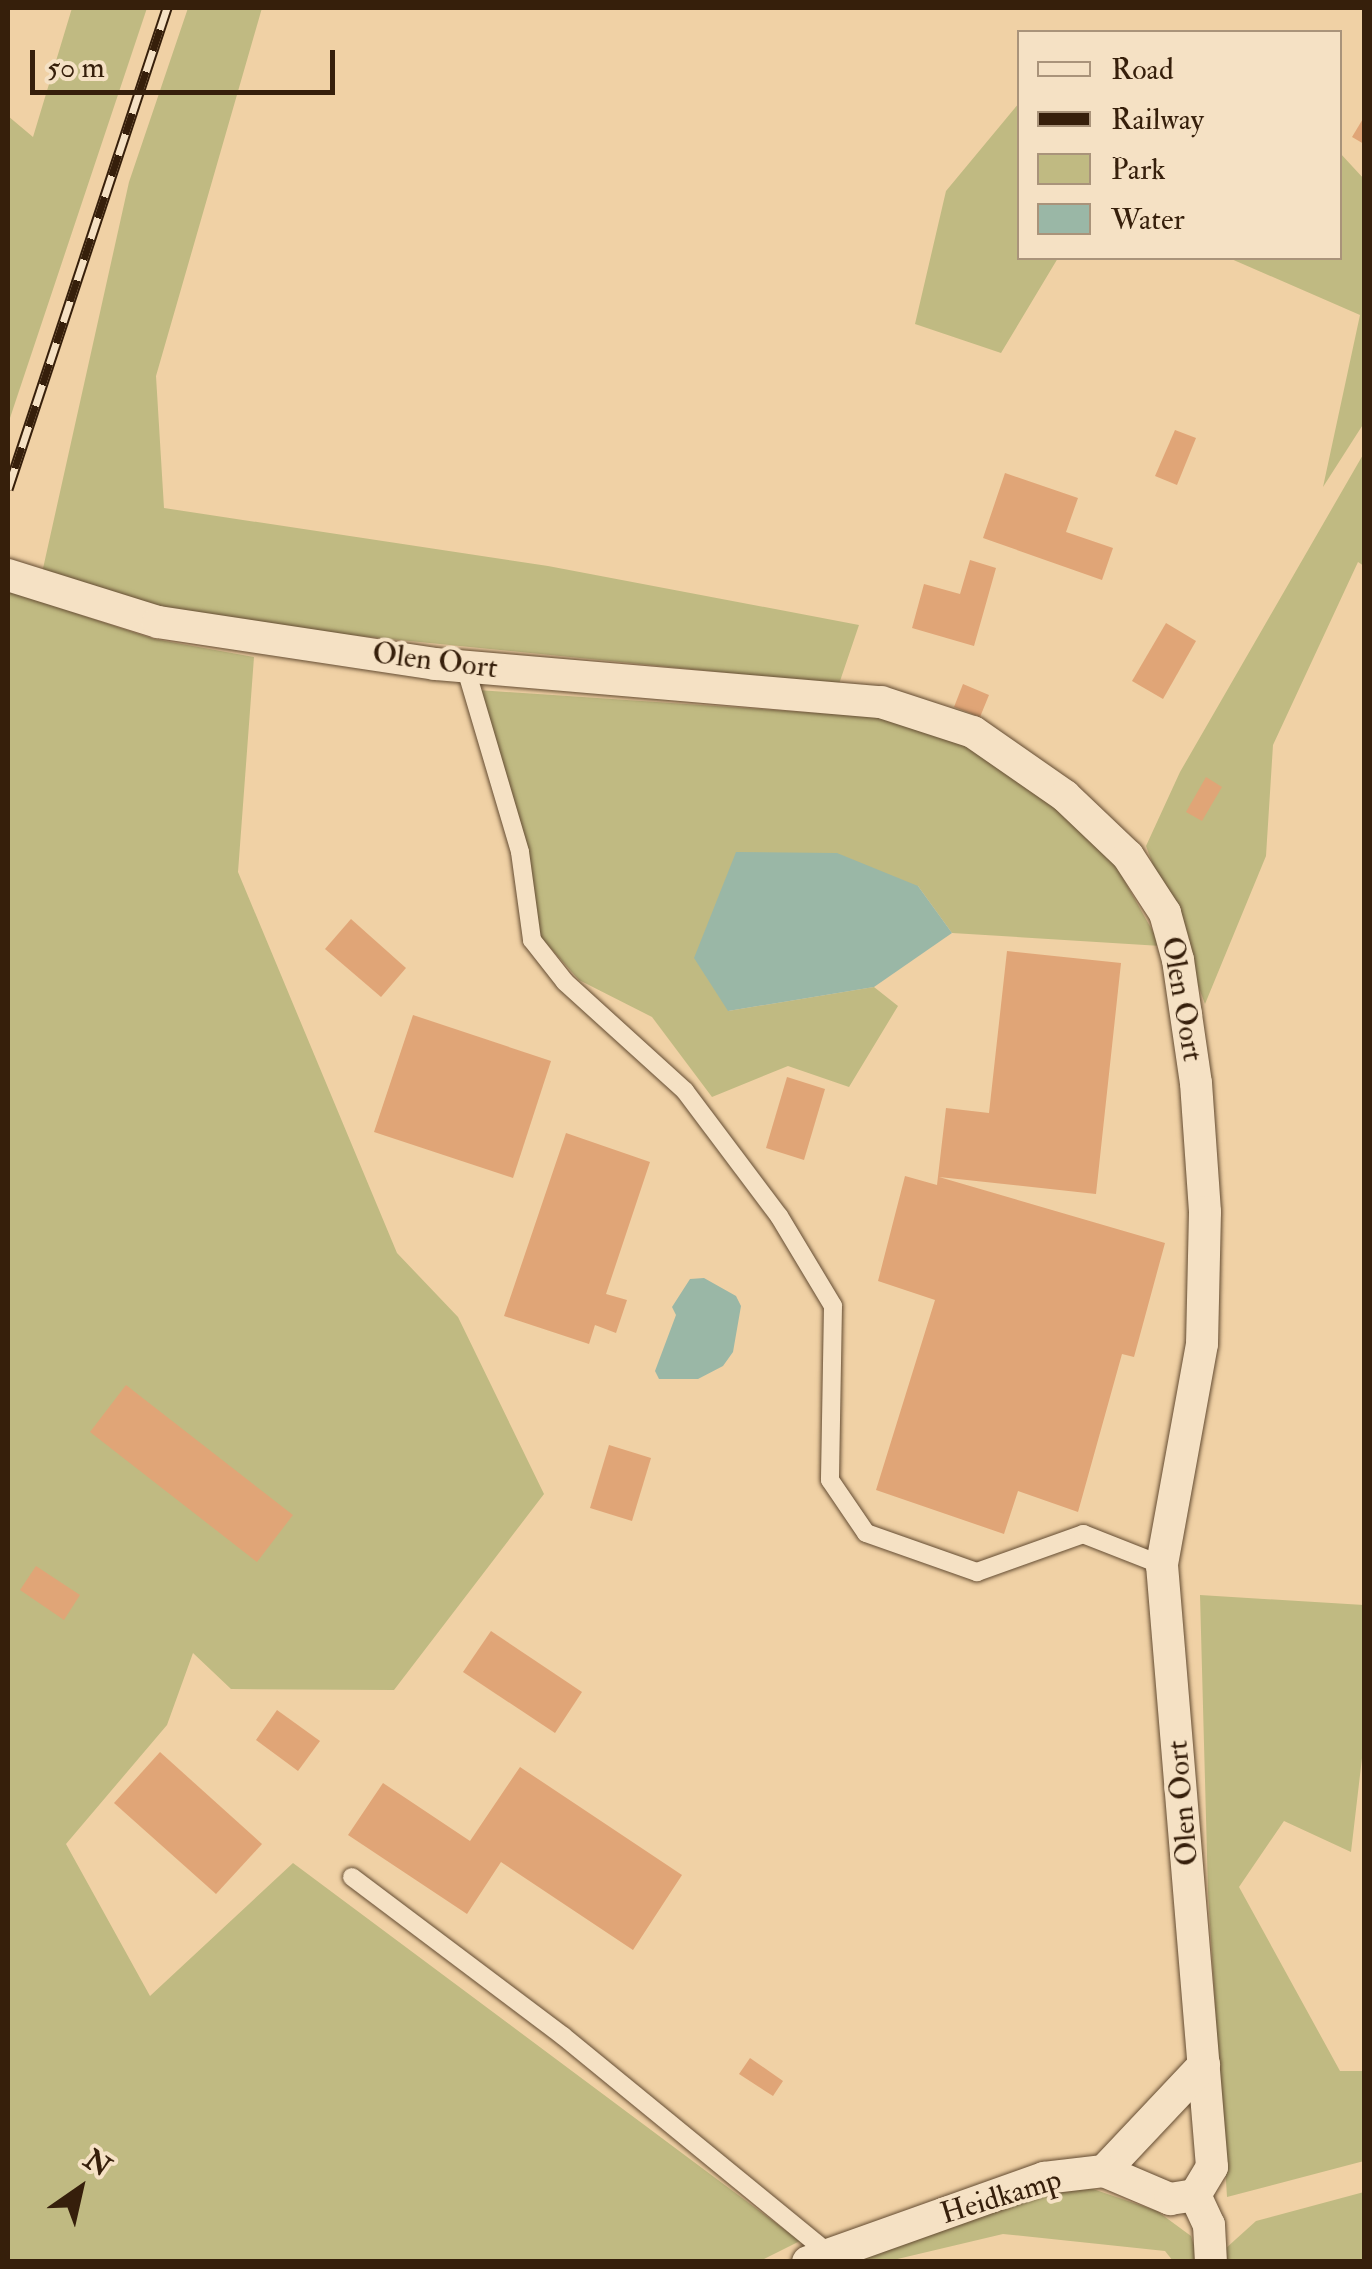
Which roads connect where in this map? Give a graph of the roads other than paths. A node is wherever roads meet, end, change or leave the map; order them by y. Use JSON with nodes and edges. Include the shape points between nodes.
{"nodes":[{"id":1,"x":8,"y":574,"type":"edge"},
{"id":2,"x":465,"y":666,"type":"junction"},
{"id":3,"x":1162,"y":1565,"type":"junction"},
{"id":4,"x":352,"y":1876,"type":"dead end"},
{"id":5,"x":1204,"y":2066,"type":"junction"},
{"id":6,"x":1104,"y":2171,"type":"junction"},
{"id":7,"x":1195,"y":2195,"type":"junction"},
{"id":8,"x":819,"y":2258,"type":"edge"},
{"id":9,"x":1210,"y":2262,"type":"edge"}],
"edges":[{"from":1,"to":2,"type":"street","name":"Olen Oort","via":[[158,622]]},
{"from":2,"to":3,"type":"lane","via":[[520,852],[532,940],[565,982],[684,1090],[780,1216],[833,1306],[830,1480],[866,1532],[977,1572],[1083,1534]]},
{"from":2,"to":3,"type":"street","name":"Olen Oort","via":[[880,702],[988,742],[1064,796],[1128,856],[1165,913],[1178,960],[1205,1212],[1202,1344]]},
{"from":3,"to":5,"type":"street","name":"Olen Oort"},
{"from":4,"to":8,"type":"lane","via":[[594,2061]]},
{"from":5,"to":6,"type":"street"},
{"from":5,"to":7,"type":"street","name":"Olen Oort","via":[[1212,2168]]},
{"from":6,"to":7,"type":"street","name":"Heidkamp","via":[[1170,2198]]},
{"from":6,"to":8,"type":"street","name":"Heidkamp","via":[[1044,2178]]},
{"from":7,"to":9,"type":"street","via":[[1209,2225]]}]}
